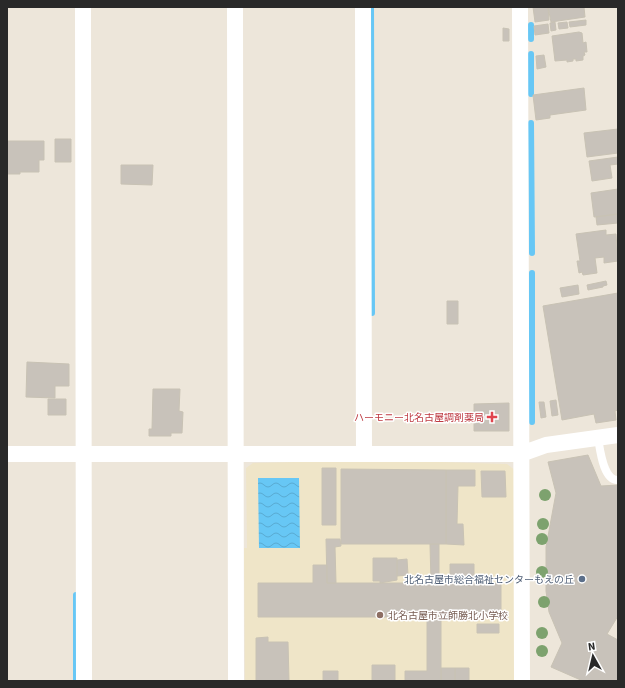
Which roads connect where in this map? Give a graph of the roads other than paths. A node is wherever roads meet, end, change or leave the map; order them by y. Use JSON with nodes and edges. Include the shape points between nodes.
{"nodes":[{"id":1,"x":83,"y":7,"type":"edge"},
{"id":2,"x":234,"y":7,"type":"edge"},
{"id":3,"x":363,"y":7,"type":"edge"},
{"id":4,"x":520,"y":7,"type":"edge"},
{"id":5,"x":618,"y":435,"type":"edge"},
{"id":6,"x":598,"y":438,"type":"junction"},
{"id":7,"x":7,"y":454,"type":"edge"},
{"id":8,"x":83,"y":454,"type":"junction"},
{"id":9,"x":364,"y":454,"type":"junction"},
{"id":10,"x":521,"y":454,"type":"junction"},
{"id":11,"x":236,"y":455,"type":"junction"},
{"id":12,"x":618,"y":480,"type":"edge"},
{"id":13,"x":84,"y":681,"type":"edge"},
{"id":14,"x":236,"y":681,"type":"edge"},
{"id":15,"x":522,"y":681,"type":"edge"}],
"edges":[{"from":1,"to":8,"type":"street"},
{"from":2,"to":11,"type":"street"},
{"from":3,"to":9,"type":"street"},
{"from":4,"to":10,"type":"street"},
{"from":5,"to":6,"type":"street"},
{"from":6,"to":10,"type":"street","via":[[546,445]]},
{"from":6,"to":12,"type":"lane","via":[[608,476]]},
{"from":7,"to":8,"type":"street"},
{"from":8,"to":11,"type":"street"},
{"from":8,"to":13,"type":"street"},
{"from":9,"to":10,"type":"street"},
{"from":9,"to":11,"type":"street"},
{"from":10,"to":15,"type":"street"},
{"from":11,"to":14,"type":"street"}]}
